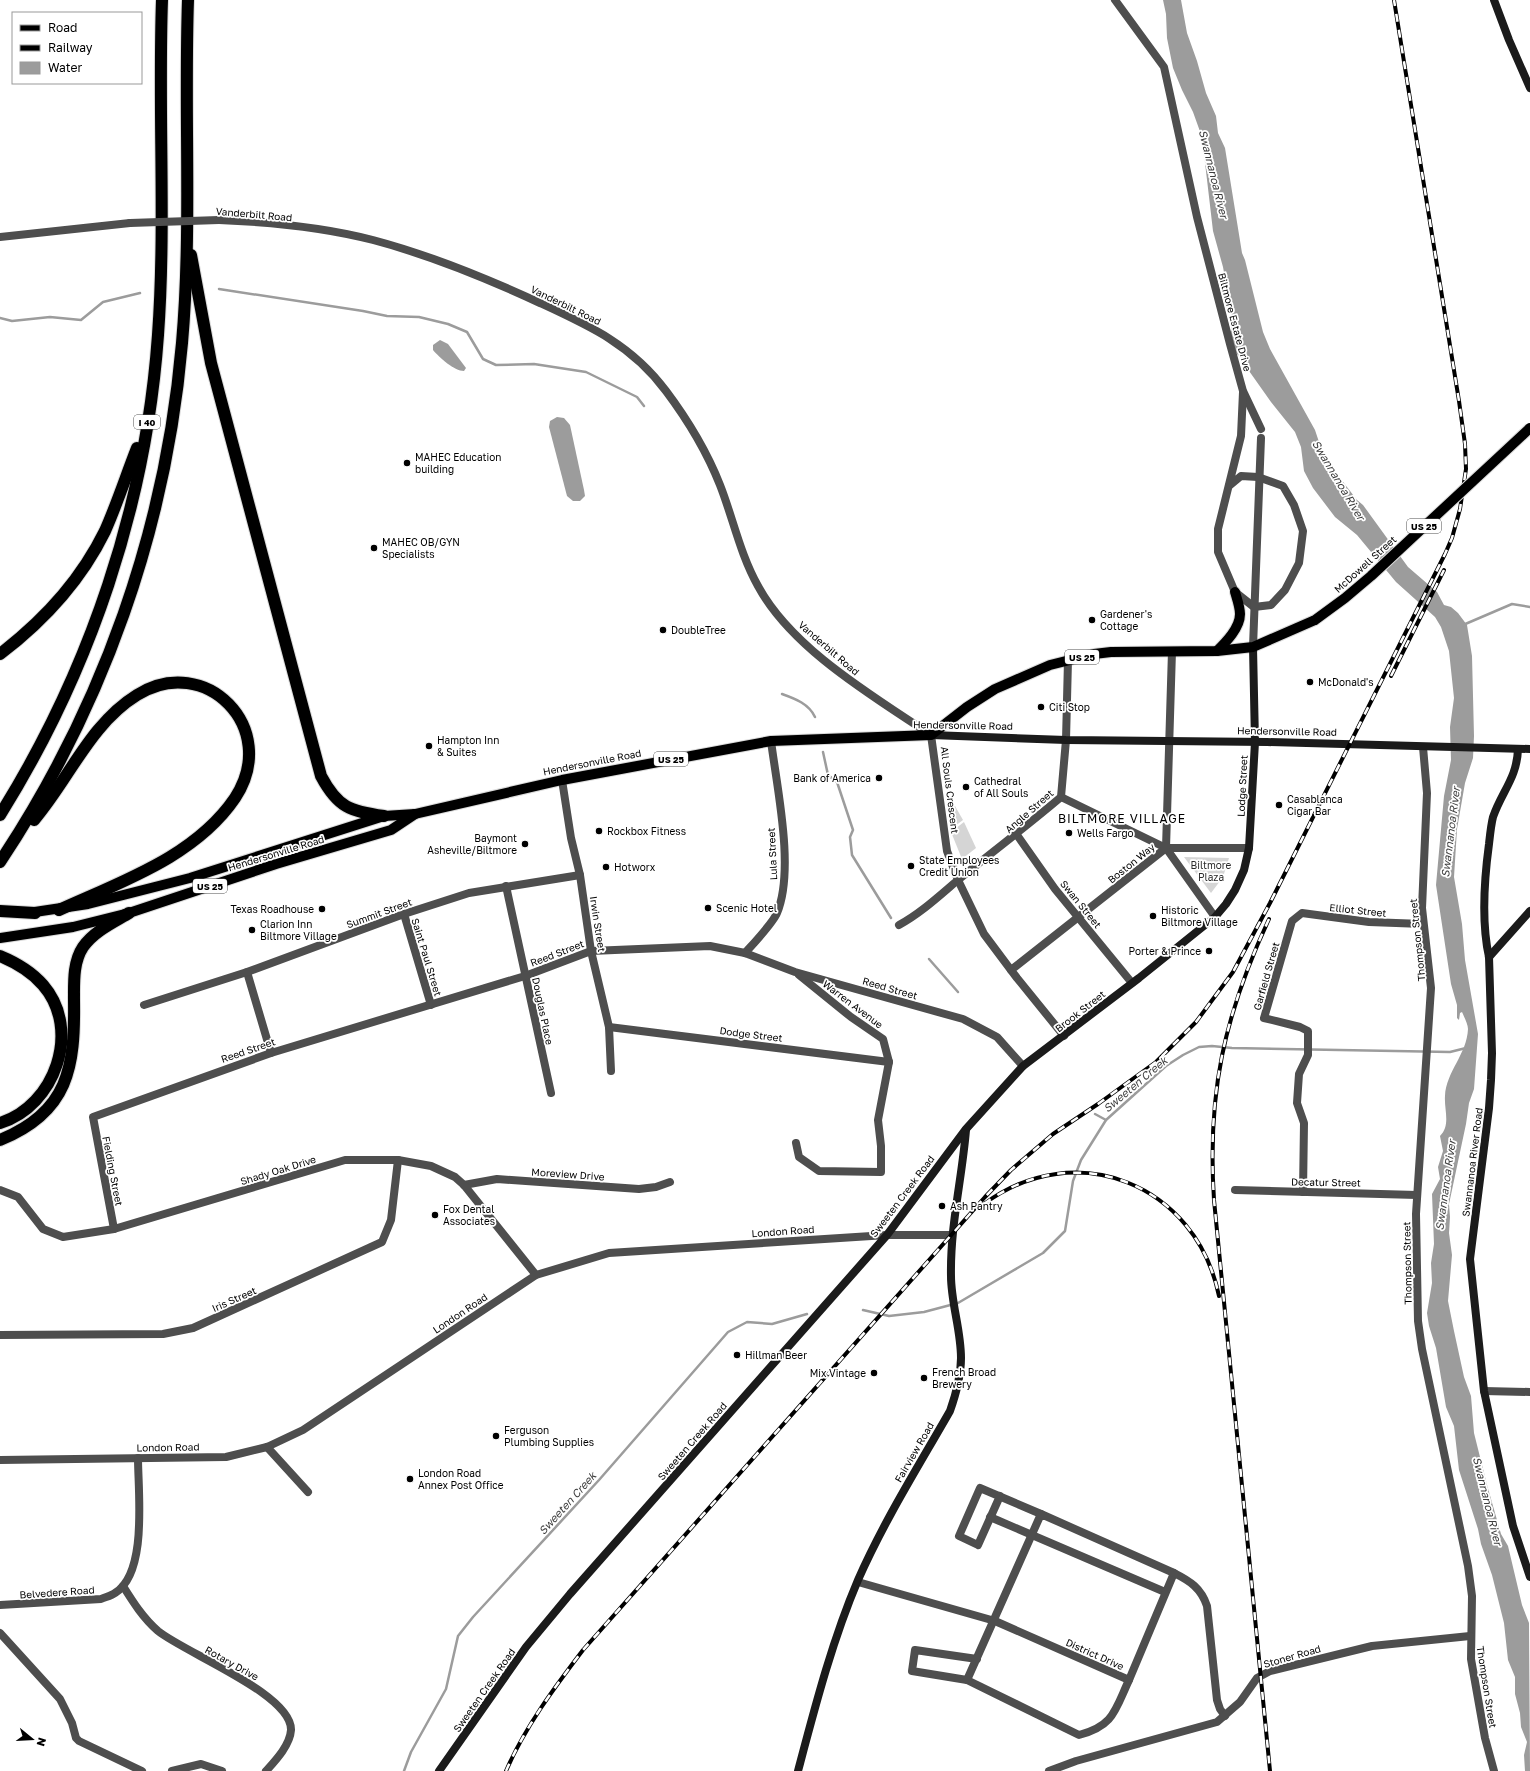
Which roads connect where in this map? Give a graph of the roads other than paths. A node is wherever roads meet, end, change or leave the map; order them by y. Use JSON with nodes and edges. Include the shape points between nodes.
{"nodes":[{"id":1,"x":162,"y":0,"type":"edge"},
{"id":2,"x":188,"y":0,"type":"edge"},
{"id":3,"x":1115,"y":0,"type":"edge"},
{"id":4,"x":1494,"y":0,"type":"edge"},
{"id":5,"x":1530,"y":88,"type":"edge"},
{"id":6,"x":186,"y":227,"type":"junction"},
{"id":7,"x":0,"y":237,"type":"edge"},
{"id":8,"x":1243,"y":391,"type":"junction"},
{"id":9,"x":147,"y":425,"type":"junction"},
{"id":10,"x":1530,"y":428,"type":"edge"},
{"id":11,"x":1258,"y":477,"type":"junction"},
{"id":12,"x":1229,"y":486,"type":"junction"},
{"id":13,"x":1236,"y":592,"type":"junction"},
{"id":14,"x":1254,"y":607,"type":"junction"},
{"id":15,"x":1253,"y":647,"type":"junction"},
{"id":16,"x":1172,"y":651,"type":"junction"},
{"id":17,"x":1217,"y":651,"type":"junction"},
{"id":18,"x":0,"y":654,"type":"edge"},
{"id":19,"x":1068,"y":660,"type":"junction"},
{"id":20,"x":931,"y":735,"type":"junction"},
{"id":21,"x":1066,"y":740,"type":"junction"},
{"id":22,"x":771,"y":741,"type":"junction"},
{"id":23,"x":1170,"y":742,"type":"junction"},
{"id":24,"x":1254,"y":742,"type":"junction"},
{"id":25,"x":1423,"y":748,"type":"junction"},
{"id":26,"x":1518,"y":749,"type":"junction"},
{"id":27,"x":1530,"y":750,"type":"edge"},
{"id":28,"x":562,"y":780,"type":"junction"},
{"id":29,"x":1061,"y":798,"type":"junction"},
{"id":30,"x":415,"y":814,"type":"junction"},
{"id":31,"x":0,"y":815,"type":"edge"},
{"id":32,"x":384,"y":816,"type":"junction"},
{"id":33,"x":1017,"y":835,"type":"junction"},
{"id":34,"x":12,"y":844,"type":"junction"},
{"id":35,"x":1166,"y":848,"type":"junction"},
{"id":36,"x":1249,"y":848,"type":"junction"},
{"id":37,"x":0,"y":862,"type":"edge"},
{"id":38,"x":580,"y":875,"type":"junction"},
{"id":39,"x":958,"y":880,"type":"junction"},
{"id":40,"x":506,"y":886,"type":"junction"},
{"id":41,"x":58,"y":910,"type":"junction"},
{"id":42,"x":0,"y":911,"type":"edge"},
{"id":43,"x":1530,"y":911,"type":"edge"},
{"id":44,"x":36,"y":913,"type":"junction"},
{"id":45,"x":129,"y":913,"type":"junction"},
{"id":46,"x":0,"y":914,"type":"edge"},
{"id":47,"x":404,"y":914,"type":"junction"},
{"id":48,"x":1215,"y":917,"type":"junction"},
{"id":49,"x":1079,"y":918,"type":"junction"},
{"id":50,"x":1292,"y":921,"type":"joint"},
{"id":51,"x":1424,"y":924,"type":"junction"},
{"id":52,"x":899,"y":925,"type":"dead end"},
{"id":53,"x":0,"y":938,"type":"edge"},
{"id":54,"x":591,"y":951,"type":"junction"},
{"id":55,"x":745,"y":953,"type":"junction"},
{"id":56,"x":0,"y":956,"type":"edge"},
{"id":57,"x":1489,"y":957,"type":"junction"},
{"id":58,"x":1011,"y":970,"type":"junction"},
{"id":59,"x":247,"y":972,"type":"junction"},
{"id":60,"x":795,"y":972,"type":"junction"},
{"id":61,"x":525,"y":976,"type":"junction"},
{"id":62,"x":1132,"y":983,"type":"junction"},
{"id":63,"x":144,"y":1004,"type":"dead end"},
{"id":64,"x":431,"y":1005,"type":"junction"},
{"id":65,"x":609,"y":1027,"type":"junction"},
{"id":66,"x":1064,"y":1036,"type":"junction"},
{"id":67,"x":270,"y":1053,"type":"junction"},
{"id":68,"x":889,"y":1062,"type":"junction"},
{"id":69,"x":1023,"y":1066,"type":"junction"},
{"id":70,"x":611,"y":1072,"type":"dead end"},
{"id":71,"x":551,"y":1093,"type":"dead end"},
{"id":72,"x":93,"y":1117,"type":"joint"},
{"id":73,"x":0,"y":1123,"type":"edge"},
{"id":74,"x":966,"y":1129,"type":"junction"},
{"id":75,"x":0,"y":1140,"type":"edge"},
{"id":76,"x":796,"y":1143,"type":"dead end"},
{"id":77,"x":398,"y":1160,"type":"junction"},
{"id":78,"x":670,"y":1182,"type":"dead end"},
{"id":79,"x":464,"y":1184,"type":"junction"},
{"id":80,"x":0,"y":1190,"type":"edge"},
{"id":81,"x":1235,"y":1190,"type":"dead end"},
{"id":82,"x":1303,"y":1192,"type":"junction"},
{"id":83,"x":1417,"y":1195,"type":"junction"},
{"id":84,"x":114,"y":1229,"type":"junction"},
{"id":85,"x":886,"y":1235,"type":"junction"},
{"id":86,"x":952,"y":1235,"type":"junction"},
{"id":87,"x":536,"y":1275,"type":"junction"},
{"id":88,"x":0,"y":1335,"type":"edge"},
{"id":89,"x":1484,"y":1391,"type":"junction"},
{"id":90,"x":1530,"y":1392,"type":"edge"},
{"id":91,"x":267,"y":1448,"type":"junction"},
{"id":92,"x":138,"y":1458,"type":"junction"},
{"id":93,"x":0,"y":1460,"type":"edge"},
{"id":94,"x":308,"y":1492,"type":"dead end"},
{"id":95,"x":1000,"y":1496,"type":"junction"},
{"id":96,"x":1041,"y":1514,"type":"junction"},
{"id":97,"x":990,"y":1517,"type":"junction"},
{"id":98,"x":1032,"y":1535,"type":"junction"},
{"id":99,"x":1174,"y":1573,"type":"junction"},
{"id":100,"x":1530,"y":1577,"type":"edge"},
{"id":101,"x":858,"y":1582,"type":"junction"},
{"id":102,"x":123,"y":1586,"type":"junction"},
{"id":103,"x":1165,"y":1592,"type":"junction"},
{"id":104,"x":0,"y":1605,"type":"edge"},
{"id":105,"x":994,"y":1621,"type":"junction"},
{"id":106,"x":0,"y":1633,"type":"edge"},
{"id":107,"x":1470,"y":1636,"type":"junction"},
{"id":108,"x":977,"y":1659,"type":"junction"},
{"id":109,"x":967,"y":1680,"type":"junction"},
{"id":110,"x":1129,"y":1680,"type":"junction"},
{"id":111,"x":1225,"y":1716,"type":"junction"},
{"id":112,"x":142,"y":1771,"type":"edge"},
{"id":113,"x":172,"y":1771,"type":"edge"},
{"id":114,"x":222,"y":1771,"type":"edge"},
{"id":115,"x":266,"y":1771,"type":"edge"},
{"id":116,"x":439,"y":1771,"type":"edge"},
{"id":117,"x":798,"y":1771,"type":"edge"},
{"id":118,"x":1049,"y":1771,"type":"edge"},
{"id":119,"x":1494,"y":1771,"type":"edge"}],
"edges":[{"from":1,"to":9,"type":"highway","number":"I 40","via":[[160,294]]},
{"from":2,"to":6,"type":"highway","number":"I 40"},
{"from":3,"to":8,"type":"street","name":"Biltmore Estate Drive","via":[[1164,67],[1197,217]]},
{"from":4,"to":5,"type":"main road"},
{"from":6,"to":32,"type":"highway","via":[[211,363],[321,776],[328,789],[345,806],[357,812]]},
{"from":6,"to":34,"type":"highway","number":"I 40","via":[[185,297],[178,386],[163,474],[142,562],[96,687],[58,766]]},
{"from":7,"to":20,"type":"street","name":"Vanderbilt Road","bridge":true,"via":[[130,223],[219,220],[326,231],[371,240],[446,264],[511,289],[597,330],[621,346],[653,375],[690,426],[720,485],[757,586],[779,616],[819,656],[856,685]]},
{"from":8,"to":11,"type":"street","name":"Biltmore Estate Drive","via":[[1261,433]]},
{"from":8,"to":12,"type":"street","via":[[1241,436]]},
{"from":9,"to":18,"type":"highway","via":[[113,513],[87,561],[42,618]]},
{"from":9,"to":31,"type":"highway","number":"I 40","via":[[126,523],[88,639],[51,724]]},
{"from":10,"to":15,"type":"main road","name":"McDowell Street","number":"US 25","bridge":true,"via":[[1363,583],[1315,620]]},
{"from":11,"to":12,"type":"street","via":[[1241,476]]},
{"from":11,"to":14,"type":"street","name":"Biltmore Estate Drive"},
{"from":11,"to":14,"type":"street","via":[[1283,486],[1294,505],[1303,531],[1300,563],[1285,590],[1271,605]]},
{"from":12,"to":13,"type":"street","via":[[1218,529],[1218,552]]},
{"from":13,"to":14,"type":"street"},
{"from":13,"to":17,"type":"main road","via":[[1240,615],[1238,622],[1229,639]]},
{"from":14,"to":15,"type":"street","name":"Biltmore Estate Drive"},
{"from":15,"to":17,"type":"main road","name":"All Souls Crescent","number":"US 25"},
{"from":15,"to":24,"type":"main road","name":"Lodge Street"},
{"from":16,"to":17,"type":"main road","name":"All Souls Crescent","number":"US 25"},
{"from":16,"to":19,"type":"main road","name":"All Souls Crescent","number":"US 25","via":[[1111,652]]},
{"from":16,"to":23,"type":"street","name":"Boston Way"},
{"from":19,"to":20,"type":"main road","name":"All Souls Crescent","number":"US 25","via":[[1031,672],[995,689]]},
{"from":19,"to":21,"type":"street","name":"Angle Street"},
{"from":20,"to":21,"type":"main road","name":"Hendersonville Road"},
{"from":20,"to":22,"type":"main road","name":"Hendersonville Road","number":"US 25"},
{"from":20,"to":39,"type":"street","name":"All Souls Crescent","via":[[947,851]]},
{"from":21,"to":23,"type":"main road","name":"Hendersonville Road"},
{"from":21,"to":29,"type":"street","name":"Angle Street"},
{"from":22,"to":28,"type":"main road","name":"Hendersonville Road","number":"US 25"},
{"from":22,"to":55,"type":"street","name":"Lula Street","via":[[786,877],[777,914]]},
{"from":23,"to":24,"type":"main road","name":"Hendersonville Road"},
{"from":23,"to":35,"type":"street","name":"Boston Way"},
{"from":24,"to":25,"type":"main road","name":"Hendersonville Road"},
{"from":24,"to":36,"type":"main road","name":"Lodge Street"},
{"from":25,"to":26,"type":"main road","name":"Hendersonville Road"},
{"from":25,"to":51,"type":"street","name":"Thompson Street","via":[[1427,793],[1422,888]]},
{"from":26,"to":27,"type":"main road","name":"Hendersonville Road"},
{"from":26,"to":57,"type":"main road","name":"Swannanoa River Road","via":[[1514,774],[1500,797],[1493,819],[1487,861],[1485,903],[1486,944]]},
{"from":28,"to":30,"type":"main road","name":"Hendersonville Road","number":"US 25"},
{"from":28,"to":38,"type":"street","name":"Irwin Street"},
{"from":29,"to":33,"type":"street","name":"Angle Street"},
{"from":29,"to":35,"type":"street"},
{"from":30,"to":32,"type":"main road","name":"Hendersonville Road","number":"US 25"},
{"from":30,"to":45,"type":"main road","name":"Hendersonville Road","number":"US 25","via":[[391,830]]},
{"from":32,"to":41,"type":"main road","name":"Hendersonville Road","number":"US 25","via":[[190,878]]},
{"from":33,"to":39,"type":"street","name":"Angle Street"},
{"from":33,"to":49,"type":"street","name":"Swan Street"},
{"from":34,"to":37,"type":"highway","number":"I 40"},
{"from":34,"to":41,"type":"highway","via":[[45,806],[102,724],[119,707],[138,694],[153,687],[175,683],[191,684],[218,694],[239,716],[247,733],[249,765],[244,781],[224,812],[208,828],[154,866]]},
{"from":35,"to":36,"type":"street"},
{"from":35,"to":48,"type":"street"},
{"from":35,"to":49,"type":"street","name":"Boston Way"},
{"from":36,"to":48,"type":"main road","name":"Lodge Street","via":[[1244,870],[1235,890]]},
{"from":38,"to":40,"type":"street","name":"Summit Street"},
{"from":38,"to":54,"type":"street","name":"Irwin Street"},
{"from":39,"to":52,"type":"street","name":"Angle Street","via":[[914,917]]},
{"from":39,"to":58,"type":"street","name":"All Souls Crescent","via":[[984,934]]},
{"from":40,"to":47,"type":"street","name":"Summit Street","via":[[469,893]]},
{"from":40,"to":61,"type":"street","name":"Douglas Place"},
{"from":41,"to":44,"type":"main road","name":"Hendersonville Road","number":"US 25"},
{"from":42,"to":44,"type":"highway"},
{"from":43,"to":57,"type":"main road"},
{"from":44,"to":46,"type":"main road","name":"Hendersonville Road","number":"US 25"},
{"from":45,"to":53,"type":"main road","name":"Hendersonville Road","number":"US 25","via":[[72,927]]},
{"from":45,"to":75,"type":"highway","via":[[94,935],[83,947],[78,958],[74,984],[74,1038],[68,1074],[62,1088],[52,1104],[31,1124]]},
{"from":47,"to":59,"type":"street","name":"Summit Street"},
{"from":47,"to":64,"type":"street","name":"Saint Paul Street"},
{"from":48,"to":62,"type":"main road","name":"Brook Street"},
{"from":49,"to":58,"type":"street","name":"Boston Way"},
{"from":49,"to":62,"type":"street","name":"Swan Street"},
{"from":50,"to":51,"type":"street","name":"Elliot Street","via":[[1302,913],[1369,922]]},
{"from":50,"to":82,"type":"street","name":"Garfield Street","via":[[1264,1018],[1308,1031],[1308,1055],[1299,1074],[1297,1103],[1304,1123]]},
{"from":51,"to":83,"type":"street","name":"Thompson Street","via":[[1431,988]]},
{"from":54,"to":55,"type":"street","name":"Reed Street","via":[[710,946]]},
{"from":54,"to":61,"type":"street","name":"Reed Street"},
{"from":54,"to":65,"type":"street","name":"Irwin Street"},
{"from":55,"to":60,"type":"street","name":"Reed Street"},
{"from":56,"to":73,"type":"highway","via":[[30,972],[44,986],[52,1000],[61,1030],[58,1065],[50,1082],[26,1110]]},
{"from":57,"to":89,"type":"main road","name":"Swannanoa River Road","via":[[1491,1080],[1470,1259]]},
{"from":58,"to":66,"type":"street","name":"All Souls Crescent"},
{"from":59,"to":63,"type":"street","name":"Summit Street"},
{"from":59,"to":67,"type":"street"},
{"from":60,"to":68,"type":"street","name":"Warren Avenue","via":[[883,1039]]},
{"from":60,"to":69,"type":"street","name":"Reed Street","via":[[963,1019],[997,1037]]},
{"from":61,"to":64,"type":"street","name":"Reed Street"},
{"from":61,"to":71,"type":"street","name":"Douglas Place"},
{"from":62,"to":66,"type":"main road","name":"Brook Street"},
{"from":64,"to":67,"type":"street","name":"Reed Street"},
{"from":65,"to":68,"type":"street","name":"Dodge Street"},
{"from":65,"to":70,"type":"street","name":"Irwin Street"},
{"from":66,"to":69,"type":"main road","name":"Brook Street"},
{"from":67,"to":72,"type":"street","name":"Reed Street"},
{"from":68,"to":76,"type":"street","name":"Warren Avenue","via":[[878,1120],[881,1172],[819,1171],[799,1157]]},
{"from":69,"to":74,"type":"main road","name":"Brook Street"},
{"from":72,"to":84,"type":"street","name":"Fielding Street"},
{"from":74,"to":85,"type":"main road","name":"Sweeten Creek Road"},
{"from":74,"to":86,"type":"main road","name":"Fairview Road"},
{"from":77,"to":79,"type":"street","name":"Shady Oak Drive","via":[[431,1166]]},
{"from":77,"to":84,"type":"street","name":"Shady Oak Drive","via":[[345,1160]]},
{"from":77,"to":88,"type":"street","name":"Iris Street","via":[[391,1220],[382,1242],[193,1328],[163,1334]]},
{"from":78,"to":79,"type":"street","name":"Moreview Drive","via":[[639,1189],[497,1179]]},
{"from":79,"to":87,"type":"street","name":"Shady Oak Drive"},
{"from":80,"to":84,"type":"street","name":"Shady Oak Drive","via":[[18,1197],[44,1229],[52,1234],[63,1237]]},
{"from":81,"to":82,"type":"street","name":"Decatur Street"},
{"from":82,"to":83,"type":"street","name":"Decatur Street"},
{"from":83,"to":107,"type":"street","name":"Thompson Street","via":[[1419,1335],[1468,1566],[1472,1596]]},
{"from":85,"to":86,"type":"street","name":"London Road"},
{"from":85,"to":87,"type":"street","name":"London Road","via":[[609,1253]]},
{"from":85,"to":116,"type":"main road","name":"Sweeten Creek Road","via":[[570,1594],[526,1647]]},
{"from":86,"to":101,"type":"main road","name":"Fairview Road","via":[[951,1277],[961,1358],[959,1378],[950,1411],[897,1502]]},
{"from":87,"to":91,"type":"street","name":"London Road","via":[[308,1427]]},
{"from":89,"to":90,"type":"street"},
{"from":89,"to":100,"type":"main road","name":"Swannanoa River Road","via":[[1513,1526]]},
{"from":91,"to":92,"type":"street","name":"London Road","via":[[226,1457]]},
{"from":91,"to":94,"type":"street"},
{"from":92,"to":93,"type":"street","name":"London Road"},
{"from":92,"to":102,"type":"street","name":"Belvedere Road","via":[[138,1549],[130,1575]]},
{"from":95,"to":96,"type":"street"},
{"from":95,"to":97,"type":"street"},
{"from":95,"to":97,"type":"street","via":[[980,1488],[959,1536],[978,1545]]},
{"from":96,"to":98,"type":"street"},
{"from":96,"to":99,"type":"street"},
{"from":97,"to":98,"type":"street"},
{"from":98,"to":103,"type":"street"},
{"from":98,"to":105,"type":"street"},
{"from":99,"to":103,"type":"street","name":"District Drive"},
{"from":99,"to":111,"type":"street","via":[[1194,1584],[1200,1590],[1207,1606],[1218,1700]]},
{"from":101,"to":105,"type":"street","name":"District Drive"},
{"from":101,"to":117,"type":"main road","name":"Fairview Road","via":[[834,1645]]},
{"from":102,"to":104,"type":"street","name":"Belvedere Road","via":[[116,1593],[101,1599]]},
{"from":102,"to":115,"type":"street","name":"Rotary Drive","via":[[145,1619],[159,1632],[260,1690],[287,1716],[291,1729],[288,1741]]},
{"from":103,"to":110,"type":"street","name":"District Drive"},
{"from":105,"to":108,"type":"street"},
{"from":105,"to":110,"type":"street","name":"District Drive"},
{"from":106,"to":112,"type":"street","via":[[60,1699],[79,1741]]},
{"from":107,"to":111,"type":"street","name":"Stoner Road","via":[[1366,1647],[1270,1671],[1257,1678],[1240,1702]]},
{"from":107,"to":119,"type":"street","name":"Thompson Street","via":[[1481,1714]]},
{"from":108,"to":109,"type":"street"},
{"from":108,"to":109,"type":"street","via":[[914,1650],[912,1671]]},
{"from":109,"to":110,"type":"street","via":[[1079,1735],[1096,1731],[1110,1720]]},
{"from":111,"to":118,"type":"street","name":"Stoner Road","via":[[1212,1724],[1076,1761]]},
{"from":113,"to":114,"type":"street","via":[[201,1764]]}]}
